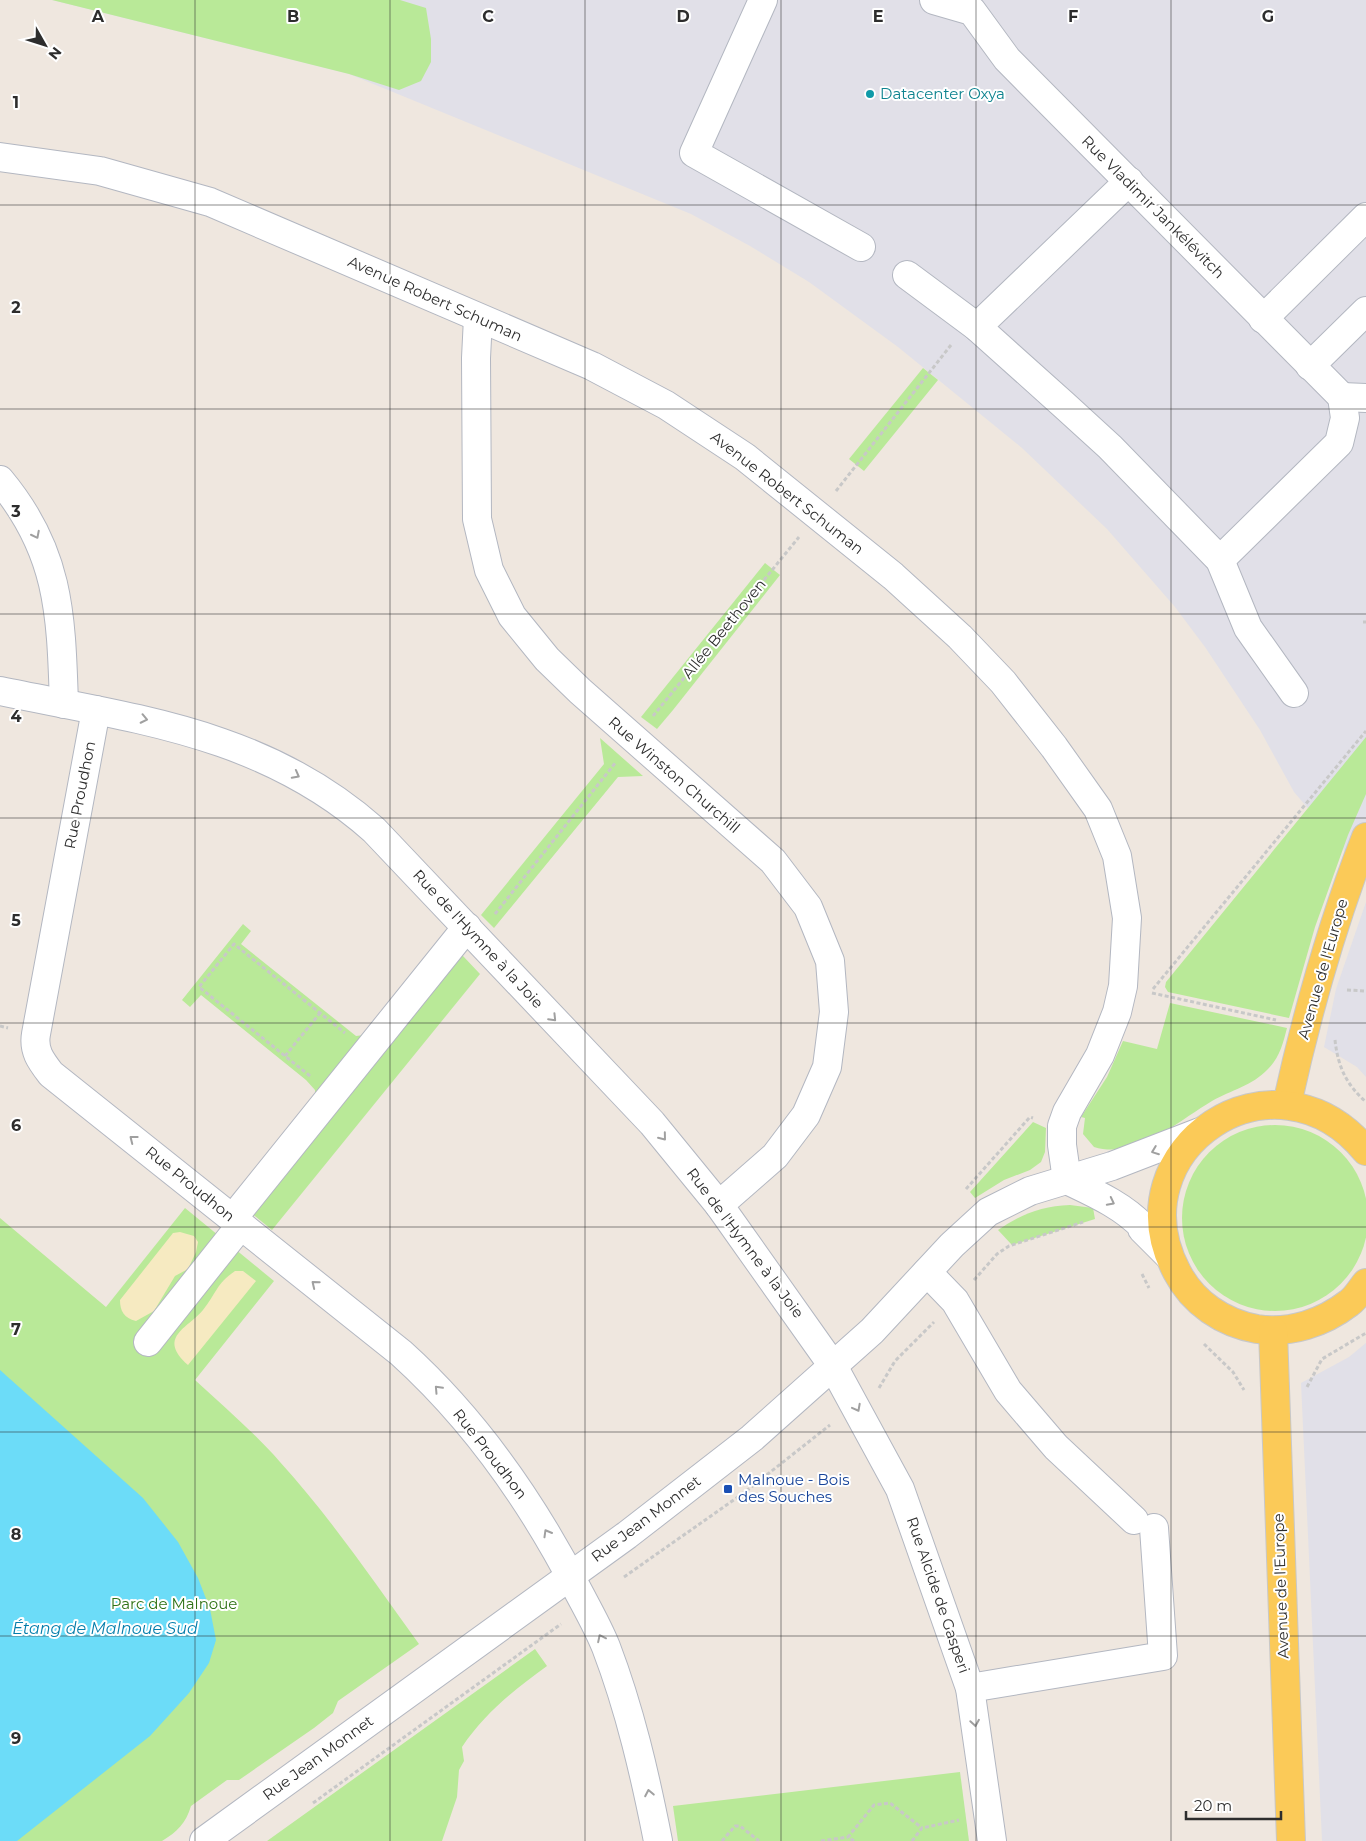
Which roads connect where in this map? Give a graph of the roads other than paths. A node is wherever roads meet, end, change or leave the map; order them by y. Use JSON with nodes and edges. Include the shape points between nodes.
{"nodes":[{"id":1,"x":763,"y":0,"type":"edge"},
{"id":2,"x":934,"y":0,"type":"edge"},
{"id":3,"x":976,"y":6,"type":"edge"},
{"id":4,"x":0,"y":157,"type":"edge"},
{"id":5,"x":1129,"y":181,"type":"junction"},
{"id":6,"x":1363,"y":227,"type":"edge"},
{"id":7,"x":861,"y":246,"type":"dead end"},
{"id":8,"x":907,"y":275,"type":"dead end"},
{"id":9,"x":1366,"y":311,"type":"edge"},
{"id":10,"x":478,"y":318,"type":"junction"},
{"id":11,"x":1263,"y":319,"type":"junction"},
{"id":12,"x":978,"y":327,"type":"junction"},
{"id":13,"x":1310,"y":366,"type":"junction"},
{"id":14,"x":1354,"y":397,"type":"edge"},
{"id":15,"x":0,"y":480,"type":"edge"},
{"id":16,"x":1220,"y":560,"type":"junction"},
{"id":17,"x":0,"y":691,"type":"edge"},
{"id":18,"x":1294,"y":693,"type":"dead end"},
{"id":19,"x":64,"y":704,"type":"junction"},
{"id":20,"x":96,"y":710,"type":"junction"},
{"id":21,"x":1366,"y":837,"type":"edge"},
{"id":22,"x":472,"y":933,"type":"junction"},
{"id":23,"x":1287,"y":1104,"type":"junction"},
{"id":24,"x":1200,"y":1132,"type":"junction"},
{"id":25,"x":1366,"y":1151,"type":"edge"},
{"id":26,"x":1067,"y":1180,"type":"junction"},
{"id":27,"x":719,"y":1205,"type":"junction"},
{"id":28,"x":237,"y":1222,"type":"junction"},
{"id":29,"x":1168,"y":1255,"type":"junction"},
{"id":30,"x":927,"y":1272,"type":"junction"},
{"id":31,"x":1366,"y":1283,"type":"edge"},
{"id":32,"x":1272,"y":1331,"type":"junction"},
{"id":33,"x":148,"y":1342,"type":"dead end"},
{"id":34,"x":833,"y":1366,"type":"junction"},
{"id":35,"x":570,"y":1576,"type":"junction"},
{"id":36,"x":970,"y":1688,"type":"junction"},
{"id":37,"x":204,"y":1841,"type":"edge"},
{"id":38,"x":658,"y":1841,"type":"edge"},
{"id":39,"x":992,"y":1841,"type":"edge"},
{"id":40,"x":1291,"y":1841,"type":"edge"}],
"edges":[{"from":1,"to":7,"type":"street","via":[[694,153]]},
{"from":2,"to":3,"type":"street","name":"Rue Vladimir Jankélévitch"},
{"from":3,"to":5,"type":"street","name":"Rue Vladimir Jankélévitch","via":[[1007,59]]},
{"from":4,"to":10,"type":"street","name":"Avenue Robert Schuman","via":[[100,171],[210,202]]},
{"from":5,"to":11,"type":"street","name":"Rue Vladimir Jankélévitch"},
{"from":5,"to":12,"type":"street"},
{"from":6,"to":11,"type":"street"},
{"from":8,"to":12,"type":"street"},
{"from":9,"to":13,"type":"street"},
{"from":10,"to":26,"type":"street","name":"Avenue Robert Schuman","via":[[592,366],[666,406],[745,457],[817,514],[930,608],[1003,682],[1098,809],[1117,856],[1127,918],[1123,986],[1117,1012],[1100,1055],[1062,1126]]},
{"from":10,"to":27,"type":"street","name":"Rue Winston Churchill","via":[[477,519],[489,570],[512,616],[527,638],[580,691],[774,862],[808,907],[830,961],[834,1012],[827,1066],[806,1115],[775,1156]]},
{"from":11,"to":13,"type":"street","name":"Rue Vladimir Jankélévitch"},
{"from":12,"to":16,"type":"street","via":[[1110,447]]},
{"from":13,"to":14,"type":"street","name":"Rue Vladimir Jankélévitch"},
{"from":14,"to":16,"type":"street","via":[[1339,443]]},
{"from":15,"to":19,"type":"street","one_way":true,"via":[[22,509],[49,564],[61,622]]},
{"from":16,"to":18,"type":"street","via":[[1248,628]]},
{"from":17,"to":19,"type":"street","name":"Rue de l'Hymne à la Joie"},
{"from":19,"to":20,"type":"street","name":"Rue de l'Hymne à la Joie"},
{"from":20,"to":22,"type":"street","name":"Rue de l'Hymne à la Joie","one_way":true,"via":[[148,719],[223,743],[281,767],[327,792],[374,830]]},
{"from":28,"to":20,"type":"street","name":"Rue Proudhon","one_way":true,"via":[[51,1074],[38,1057],[35,1047]]},
{"from":21,"to":23,"type":"main road","name":"Avenue de l'Europe","via":[[1328,944]]},
{"from":22,"to":27,"type":"street","name":"Rue de l'Hymne à la Joie","one_way":true,"via":[[652,1123]]},
{"from":22,"to":28,"type":"street","via":[[368,1052]]},
{"from":23,"to":24,"type":"main road","via":[[1256,1105],[1226,1115]]},
{"from":23,"to":25,"type":"main road","via":[[1321,1113],[1351,1132]]},
{"from":24,"to":26,"type":"street","name":"Rue Jean Monnet","one_way":true,"via":[[1128,1161]]},
{"from":24,"to":29,"type":"main road","via":[[1178,1158],[1166,1189],[1162,1222]]},
{"from":26,"to":29,"type":"street","one_way":true,"via":[[1120,1207]]},
{"from":26,"to":30,"type":"street","name":"Rue Jean Monnet","via":[[1030,1191],[988,1212]]},
{"from":27,"to":34,"type":"street","name":"Rue de l'Hymne à la Joie"},
{"from":28,"to":33,"type":"street"},
{"from":35,"to":28,"type":"street","name":"Rue Proudhon","one_way":true,"via":[[526,1500],[438,1389],[401,1353]]},
{"from":29,"to":32,"type":"main road","via":[[1184,1285],[1208,1309],[1239,1326]]},
{"from":30,"to":34,"type":"street","name":"Rue Jean Monnet"},
{"from":30,"to":36,"type":"street","via":[[956,1301],[1008,1390],[1056,1447],[1144,1524],[1163,1656]]},
{"from":31,"to":32,"type":"main road","via":[[1351,1302],[1314,1324]]},
{"from":32,"to":40,"type":"main road","name":"Avenue de l'Europe"},
{"from":34,"to":35,"type":"street","name":"Rue Jean Monnet","via":[[687,1490]]},
{"from":34,"to":36,"type":"street","name":"Rue Alcide de Gasperi","one_way":true,"via":[[900,1489]]},
{"from":35,"to":37,"type":"street","name":"Rue Jean Monnet"},
{"from":38,"to":35,"type":"street","one_way":true,"via":[[644,1771],[624,1699],[605,1646]]},
{"from":36,"to":39,"type":"street","name":"Rue Alcide de Gasperi","one_way":true}]}
